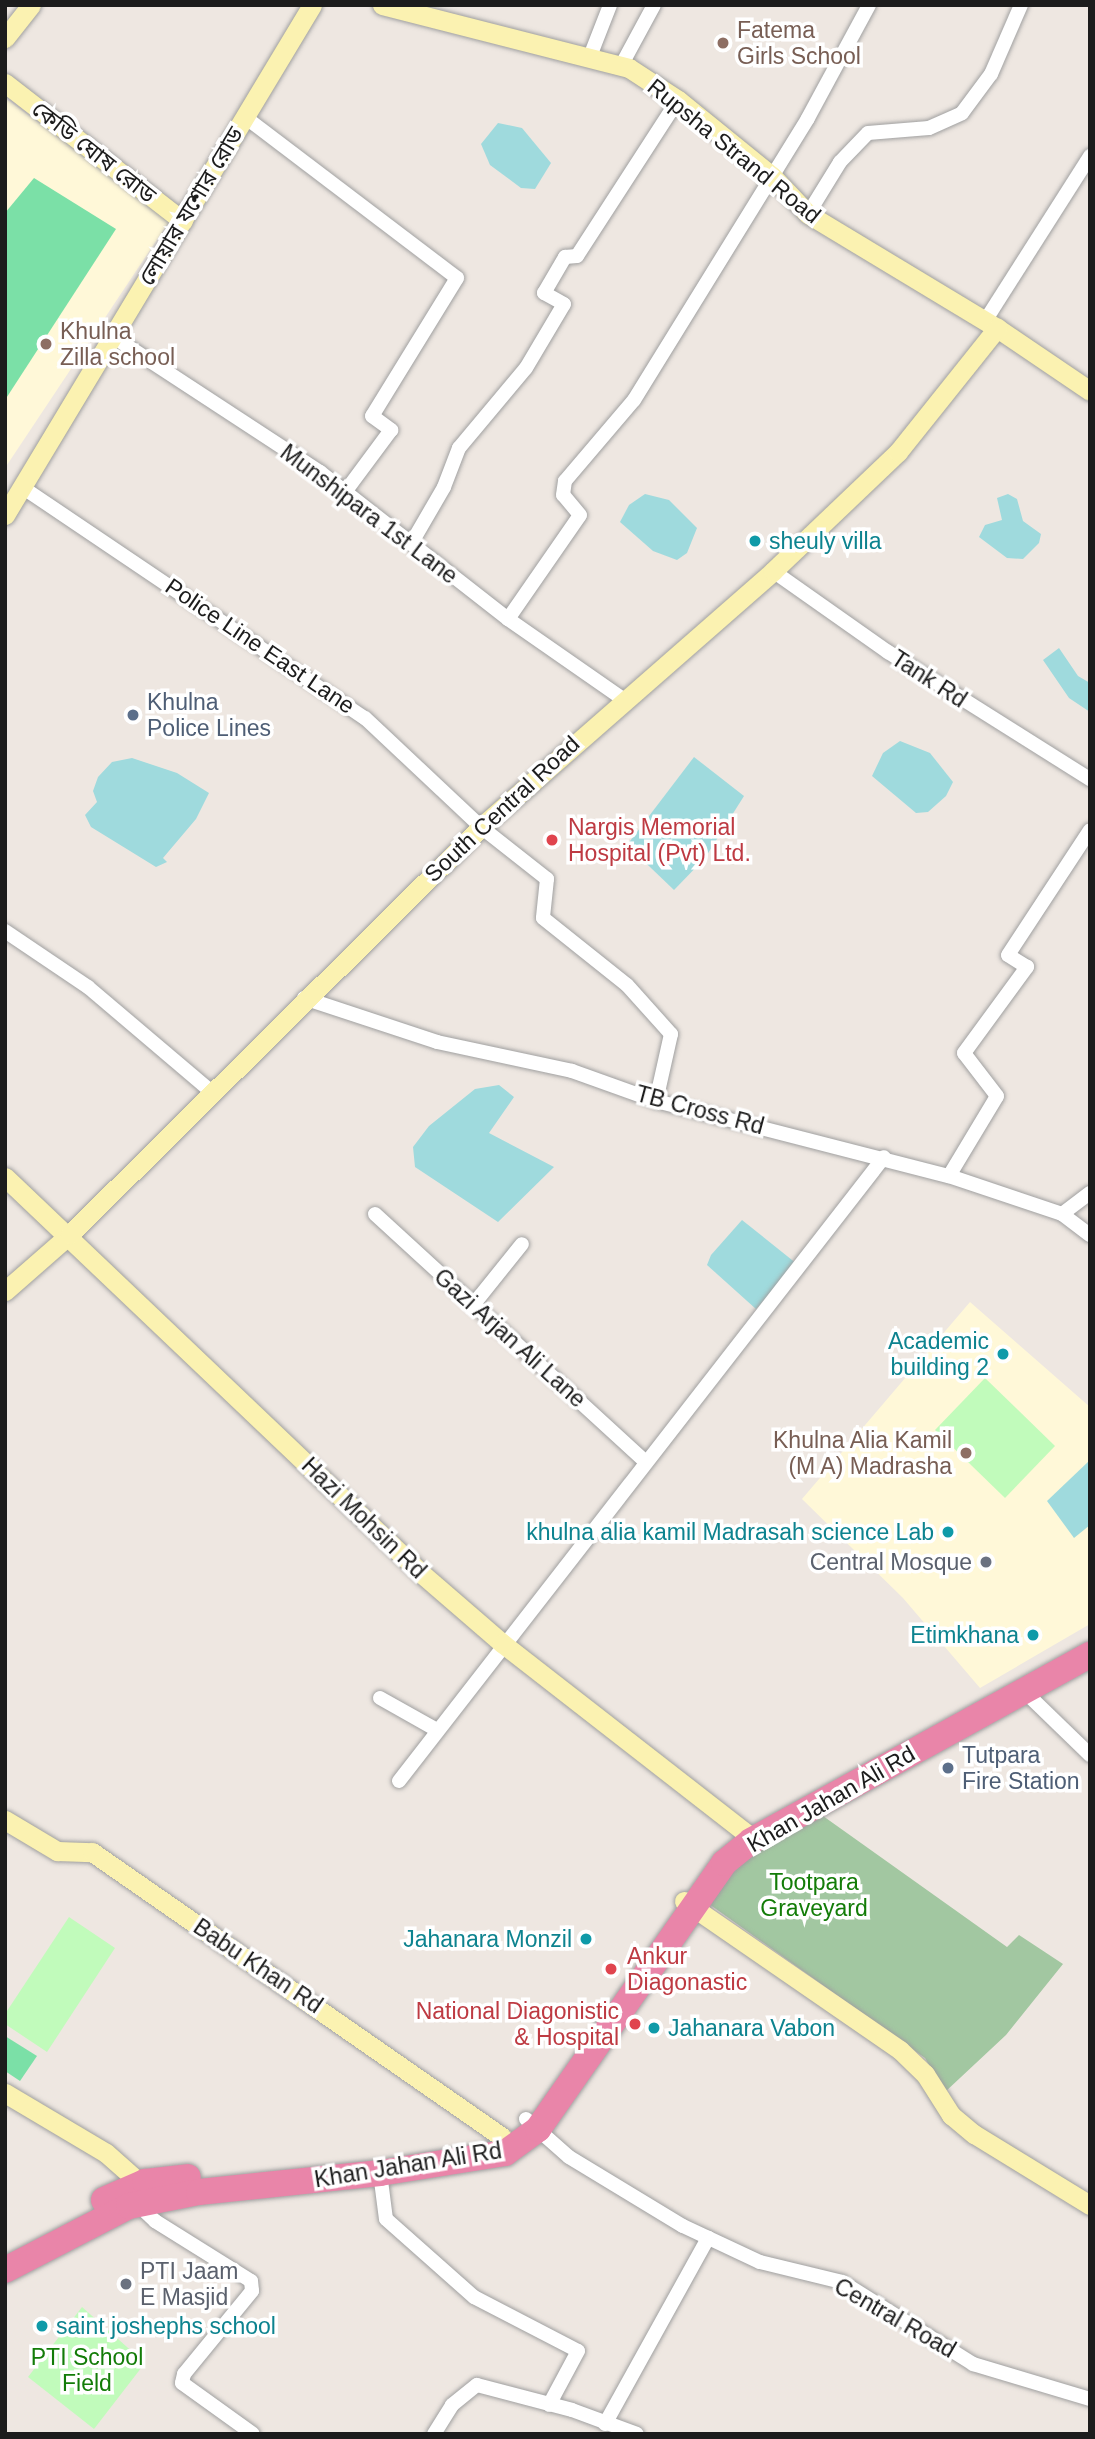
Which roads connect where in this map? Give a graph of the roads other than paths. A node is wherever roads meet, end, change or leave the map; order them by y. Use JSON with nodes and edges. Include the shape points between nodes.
{"nodes":[{"id":1,"x":31,"y":5,"type":"edge"},
{"id":2,"x":312,"y":5,"type":"edge"},
{"id":3,"x":382,"y":5,"type":"edge"},
{"id":4,"x":610,"y":5,"type":"edge"},
{"id":5,"x":654,"y":5,"type":"edge"},
{"id":6,"x":869,"y":5,"type":"edge"},
{"id":7,"x":1021,"y":5,"type":"edge"},
{"id":8,"x":5,"y":38,"type":"edge"},
{"id":9,"x":589,"y":59,"type":"junction"},
{"id":10,"x":621,"y":66,"type":"junction"},
{"id":11,"x":5,"y":83,"type":"edge"},
{"id":12,"x":678,"y":100,"type":"junction"},
{"id":13,"x":245,"y":117,"type":"junction"},
{"id":14,"x":1090,"y":156,"type":"edge"},
{"id":15,"x":772,"y":176,"type":"junction"},
{"id":16,"x":808,"y":214,"type":"junction"},
{"id":17,"x":183,"y":220,"type":"junction"},
{"id":18,"x":991,"y":325,"type":"junction"},
{"id":19,"x":112,"y":336,"type":"junction"},
{"id":20,"x":1090,"y":391,"type":"edge"},
{"id":21,"x":22,"y":487,"type":"junction"},
{"id":22,"x":345,"y":492,"type":"junction"},
{"id":23,"x":5,"y":515,"type":"edge"},
{"id":24,"x":411,"y":544,"type":"junction"},
{"id":25,"x":774,"y":571,"type":"junction"},
{"id":26,"x":508,"y":619,"type":"junction"},
{"id":27,"x":622,"y":699,"type":"junction"},
{"id":28,"x":1090,"y":779,"type":"edge"},
{"id":29,"x":481,"y":827,"type":"junction"},
{"id":30,"x":1090,"y":830,"type":"edge"},
{"id":31,"x":5,"y":931,"type":"edge"},
{"id":32,"x":304,"y":998,"type":"junction"},
{"id":33,"x":212,"y":1091,"type":"junction"},
{"id":34,"x":656,"y":1101,"type":"junction"},
{"id":35,"x":884,"y":1157,"type":"junction"},
{"id":36,"x":949,"y":1176,"type":"junction"},
{"id":37,"x":5,"y":1177,"type":"edge"},
{"id":38,"x":1090,"y":1193,"type":"edge"},
{"id":39,"x":375,"y":1214,"type":"dead end"},
{"id":40,"x":1062,"y":1214,"type":"junction"},
{"id":41,"x":70,"y":1234,"type":"junction"},
{"id":42,"x":1090,"y":1235,"type":"edge"},
{"id":43,"x":522,"y":1244,"type":"dead end"},
{"id":44,"x":5,"y":1291,"type":"edge"},
{"id":45,"x":474,"y":1305,"type":"junction"},
{"id":46,"x":646,"y":1462,"type":"junction"},
{"id":47,"x":1090,"y":1640,"type":"edge"},
{"id":48,"x":502,"y":1643,"type":"junction"},
{"id":49,"x":1090,"y":1655,"type":"edge"},
{"id":50,"x":1024,"y":1691,"type":"junction"},
{"id":51,"x":380,"y":1698,"type":"dead end"},
{"id":52,"x":437,"y":1730,"type":"junction"},
{"id":53,"x":1090,"y":1755,"type":"edge"},
{"id":54,"x":399,"y":1780,"type":"dead end"},
{"id":55,"x":5,"y":1821,"type":"edge"},
{"id":56,"x":746,"y":1832,"type":"junction"},
{"id":57,"x":688,"y":1903,"type":"junction"},
{"id":58,"x":5,"y":2092,"type":"edge"},
{"id":59,"x":532,"y":2124,"type":"junction"},
{"id":60,"x":502,"y":2137,"type":"junction"},
{"id":61,"x":380,"y":2173,"type":"junction"},
{"id":62,"x":145,"y":2195,"type":"junction"},
{"id":63,"x":1090,"y":2205,"type":"edge"},
{"id":64,"x":708,"y":2238,"type":"junction"},
{"id":65,"x":5,"y":2256,"type":"edge"},
{"id":66,"x":5,"y":2270,"type":"edge"},
{"id":67,"x":1090,"y":2399,"type":"edge"},
{"id":68,"x":549,"y":2405,"type":"junction"},
{"id":69,"x":605,"y":2424,"type":"junction"},
{"id":70,"x":253,"y":2434,"type":"edge"},
{"id":71,"x":434,"y":2434,"type":"edge"},
{"id":72,"x":637,"y":2434,"type":"edge"}],
"edges":[{"from":1,"to":8,"type":"street"},
{"from":2,"to":13,"type":"street","name":"লোয়ার যশোর রোড"},
{"from":3,"to":9,"type":"street","name":"Rupsha Strand Road"},
{"from":4,"to":9,"type":"street"},
{"from":5,"to":10,"type":"street"},
{"from":6,"to":15,"type":"street"},
{"from":7,"to":16,"type":"street","via":[[991,74],[962,113],[929,128],[868,134],[840,162]]},
{"from":9,"to":10,"type":"street","name":"Rupsha Strand Road"},
{"from":10,"to":12,"type":"street","name":"Rupsha Strand Road"},
{"from":11,"to":17,"type":"street","name":"কেডি ঘোষ রোড"},
{"from":12,"to":15,"type":"street","name":"Rupsha Strand Road"},
{"from":12,"to":24,"type":"street","via":[[577,256],[565,257],[544,293],[564,304],[526,368],[459,447],[444,487]]},
{"from":13,"to":17,"type":"street","name":"লোয়ার যশোর রোড"},
{"from":13,"to":22,"type":"street","via":[[457,278],[372,416],[391,430]]},
{"from":14,"to":18,"type":"street"},
{"from":15,"to":16,"type":"street","name":"Rupsha Strand Road"},
{"from":15,"to":26,"type":"street","via":[[634,400],[565,481],[564,495],[580,515]]},
{"from":16,"to":18,"type":"street","name":"Rupsha Strand Road"},
{"from":17,"to":19,"type":"street","name":"লোয়ার যশোর রোড"},
{"from":18,"to":20,"type":"street","name":"Rupsha Strand Road"},
{"from":18,"to":25,"type":"street","name":"South Central Road","via":[[898,453]]},
{"from":19,"to":21,"type":"street","name":"লোয়ার যশোর রোড"},
{"from":19,"to":22,"type":"street","name":"Munshipara 1st Lane"},
{"from":21,"to":23,"type":"street","name":"লোয়ার যশোর রোড"},
{"from":21,"to":29,"type":"street","name":"Police Line East Lane","via":[[365,718]]},
{"from":22,"to":24,"type":"street","name":"Munshipara 1st Lane"},
{"from":24,"to":26,"type":"street","name":"Munshipara 1st Lane"},
{"from":25,"to":27,"type":"street","name":"South Central Road"},
{"from":25,"to":28,"type":"street","name":"Tank Rd","via":[[888,652]]},
{"from":26,"to":27,"type":"street","name":"Munshipara 1st Lane"},
{"from":27,"to":29,"type":"street","name":"South Central Road"},
{"from":29,"to":32,"type":"street","name":"South Central Road"},
{"from":29,"to":34,"type":"street","name":"Police Line East Lane","via":[[547,879],[543,918],[627,985],[671,1034]]},
{"from":30,"to":36,"type":"street","via":[[1008,955],[1027,967],[964,1053],[997,1096]]},
{"from":31,"to":33,"type":"street","via":[[88,987]]},
{"from":32,"to":33,"type":"street","name":"South Central Road"},
{"from":32,"to":34,"type":"street","name":"TB Cross Rd","via":[[437,1042],[572,1071]]},
{"from":33,"to":41,"type":"street","name":"South Central Road"},
{"from":34,"to":35,"type":"street","name":"TB Cross Rd"},
{"from":35,"to":36,"type":"street","name":"TB Cross Rd"},
{"from":35,"to":46,"type":"street"},
{"from":36,"to":40,"type":"street","name":"TB Cross Rd"},
{"from":37,"to":41,"type":"street","name":"Hazi Mohsin Rd"},
{"from":38,"to":40,"type":"street"},
{"from":39,"to":45,"type":"street","name":"Gazi Arjan Ali Lane"},
{"from":40,"to":42,"type":"street","name":"TB Cross Rd"},
{"from":41,"to":44,"type":"street","name":"South Central Road"},
{"from":41,"to":48,"type":"street","name":"Hazi Mohsin Rd","via":[[422,1574]]},
{"from":43,"to":45,"type":"street"},
{"from":45,"to":46,"type":"street","name":"Gazi Arjan Ali Lane"},
{"from":46,"to":48,"type":"street"},
{"from":47,"to":56,"type":"highway","name":"Khan Jahan Ali Rd"},
{"from":48,"to":52,"type":"street"},
{"from":48,"to":56,"type":"street","name":"Hazi Mohsin Rd"},
{"from":49,"to":50,"type":"highway","name":"Khan Jahan Ali Rd"},
{"from":50,"to":53,"type":"street"},
{"from":50,"to":57,"type":"highway","name":"Khan Jahan Ali Rd","via":[[751,1841]]},
{"from":51,"to":52,"type":"street"},
{"from":52,"to":54,"type":"street"},
{"from":55,"to":60,"type":"street","name":"Babu Khan Rd","via":[[57,1851],[92,1852]]},
{"from":56,"to":57,"type":"highway","name":"Khan Jahan Ali Rd","via":[[718,1854]]},
{"from":57,"to":59,"type":"highway","name":"Khan Jahan Ali Rd"},
{"from":57,"to":63,"type":"street","via":[[900,2050],[925,2074],[950,2115],[974,2134]]},
{"from":58,"to":62,"type":"street","via":[[64,2126]]},
{"from":59,"to":60,"type":"highway","name":"Khan Jahan Ali Rd"},
{"from":59,"to":61,"type":"highway","name":"Khan Jahan Ali Rd","via":[[505,2153]]},
{"from":59,"to":64,"type":"street","name":"Central Road","via":[[569,2157]]},
{"from":60,"to":62,"type":"highway","name":"Khan Jahan Ali Rd"},
{"from":61,"to":62,"type":"highway","name":"Khan Jahan Ali Rd"},
{"from":61,"to":68,"type":"street","via":[[386,2219],[474,2297],[578,2351]]},
{"from":62,"to":65,"type":"highway","name":"Khan Jahan Ali Rd","via":[[122,2189]]},
{"from":62,"to":66,"type":"highway","name":"Khan Jahan Ali Rd"},
{"from":62,"to":70,"type":"street","via":[[155,2221],[251,2281],[252,2291],[184,2374],[182,2383]]},
{"from":64,"to":67,"type":"street","name":"Central Road","via":[[760,2262],[842,2282],[973,2364]]},
{"from":64,"to":69,"type":"street"},
{"from":68,"to":69,"type":"street"},
{"from":68,"to":71,"type":"street","via":[[477,2385],[452,2405]]},
{"from":69,"to":72,"type":"street"}]}
